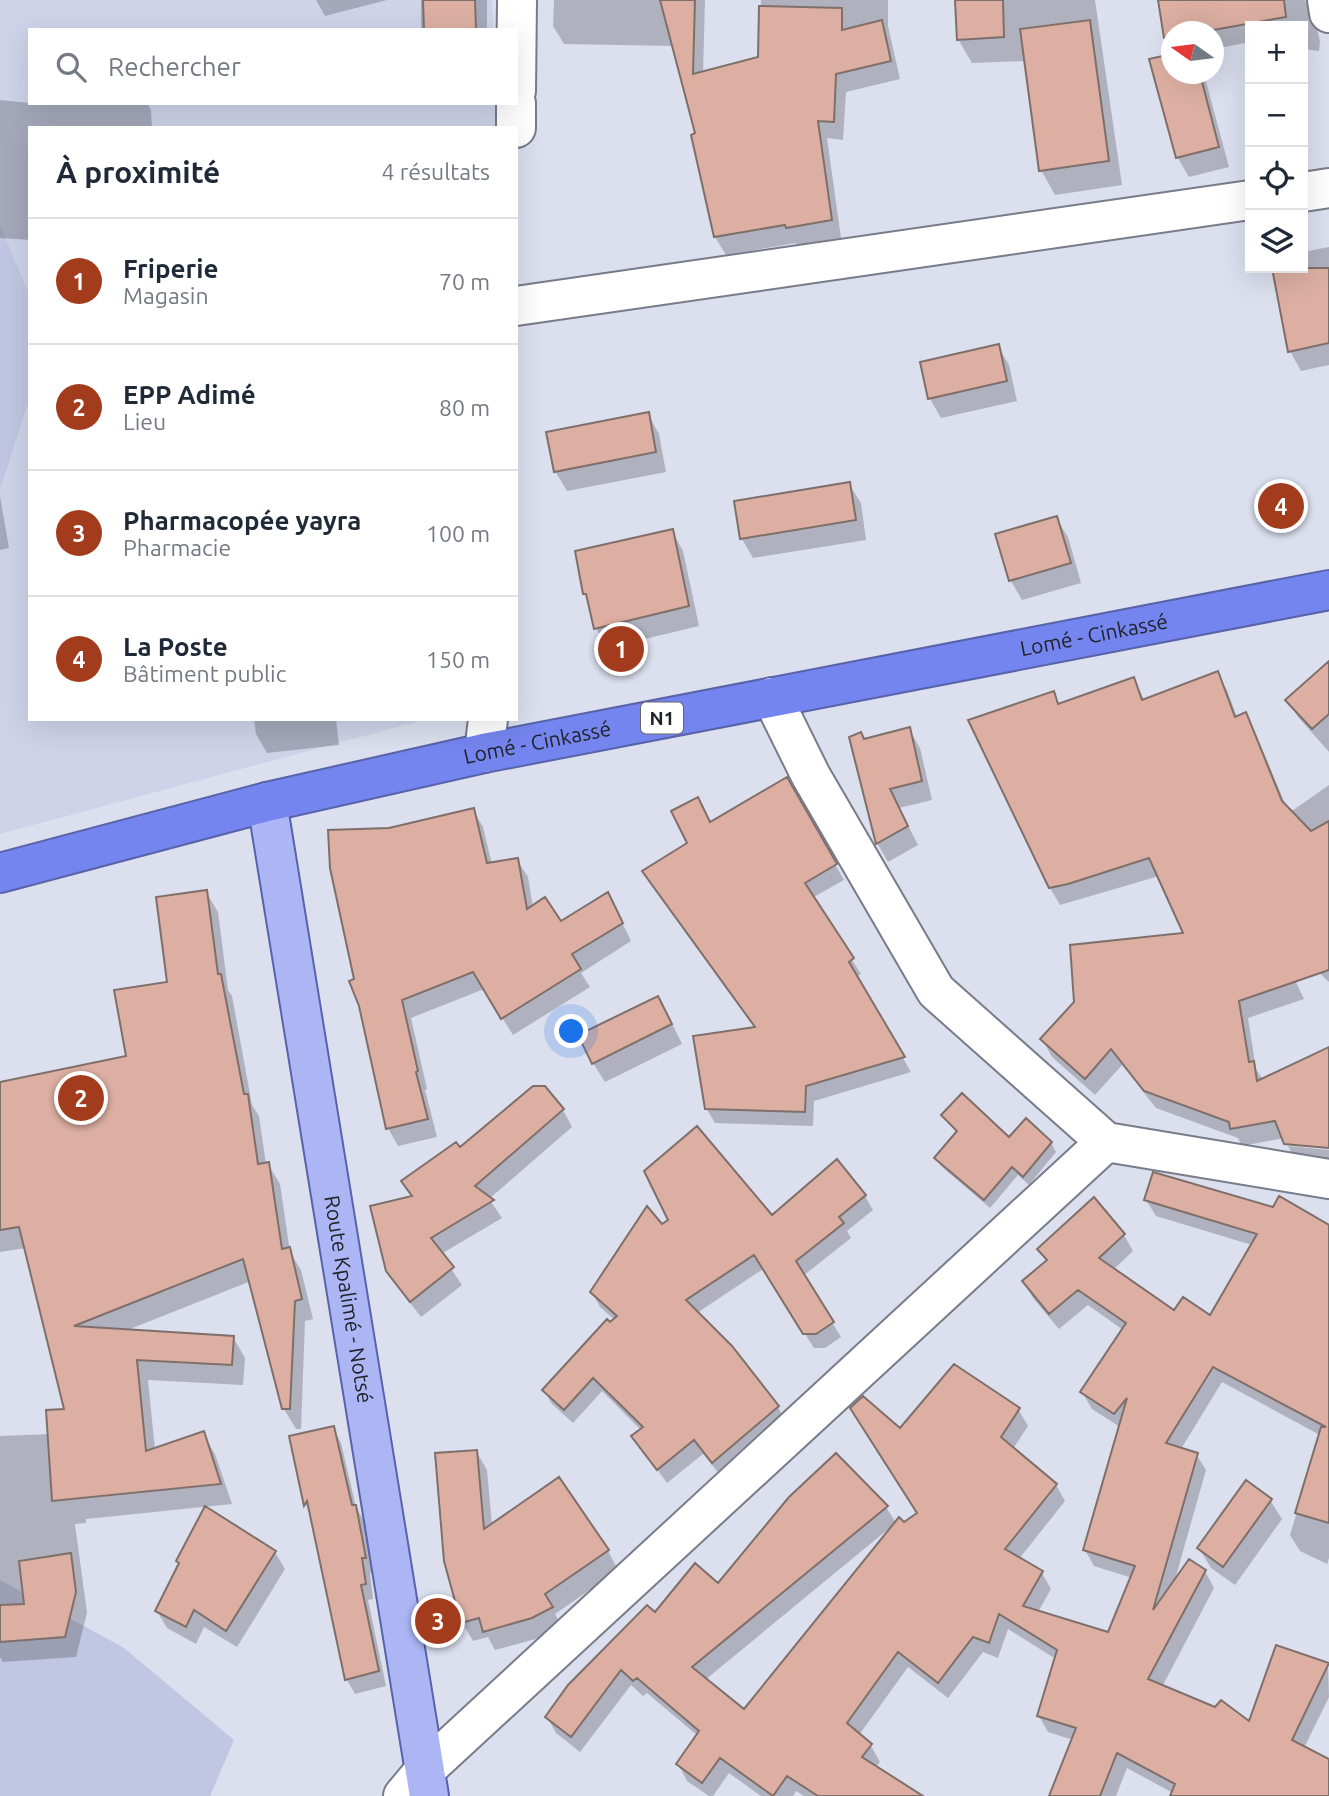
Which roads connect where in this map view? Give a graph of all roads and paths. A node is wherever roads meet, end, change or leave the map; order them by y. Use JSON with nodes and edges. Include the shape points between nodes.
{"nodes":[{"id":1,"x":517,"y":0,"type":"edge"},
{"id":2,"x":1327,"y":0,"type":"edge"},
{"id":3,"x":1329,"y":13,"type":"edge"},
{"id":4,"x":517,"y":28,"type":"edge"},
{"id":5,"x":516,"y":105,"type":"edge"},
{"id":6,"x":516,"y":126,"type":"edge"},
{"id":7,"x":1329,"y":188,"type":"edge"},
{"id":8,"x":1308,"y":191,"type":"edge"},
{"id":9,"x":1245,"y":201,"type":"edge"},
{"id":10,"x":518,"y":306,"type":"edge"},
{"id":11,"x":1329,"y":590,"type":"edge"},
{"id":12,"x":772,"y":697,"type":"junction"},
{"id":13,"x":486,"y":736,"type":"edge"},
{"id":14,"x":267,"y":802,"type":"junction"},
{"id":15,"x":0,"y":873,"type":"edge"},
{"id":16,"x":1106,"y":1142,"type":"junction"},
{"id":17,"x":1329,"y":1179,"type":"edge"},
{"id":18,"x":419,"y":1788,"type":"edge"}],
"edges":[{"from":1,"to":4,"type":"street"},
{"from":2,"to":3,"type":"street"},
{"from":5,"to":6,"type":"street"},
{"from":7,"to":8,"type":"street"},
{"from":9,"to":10,"type":"street"},
{"from":11,"to":12,"type":"highway","name":"Lomé - Cinkassé","number":"N1"},
{"from":12,"to":13,"type":"highway","name":"Lomé - Cinkassé","number":"N1"},
{"from":12,"to":16,"type":"street","via":[[811,776],[936,992]]},
{"from":13,"to":14,"type":"highway","name":"Lomé - Cinkassé","number":"N1"},
{"from":14,"to":15,"type":"highway","name":"Lomé - Cinkassé","number":"N1"},
{"from":14,"to":18,"type":"main road","name":"Route Kpalimé - Notsé"},
{"from":16,"to":17,"type":"street"},
{"from":16,"to":18,"type":"street"}]}
